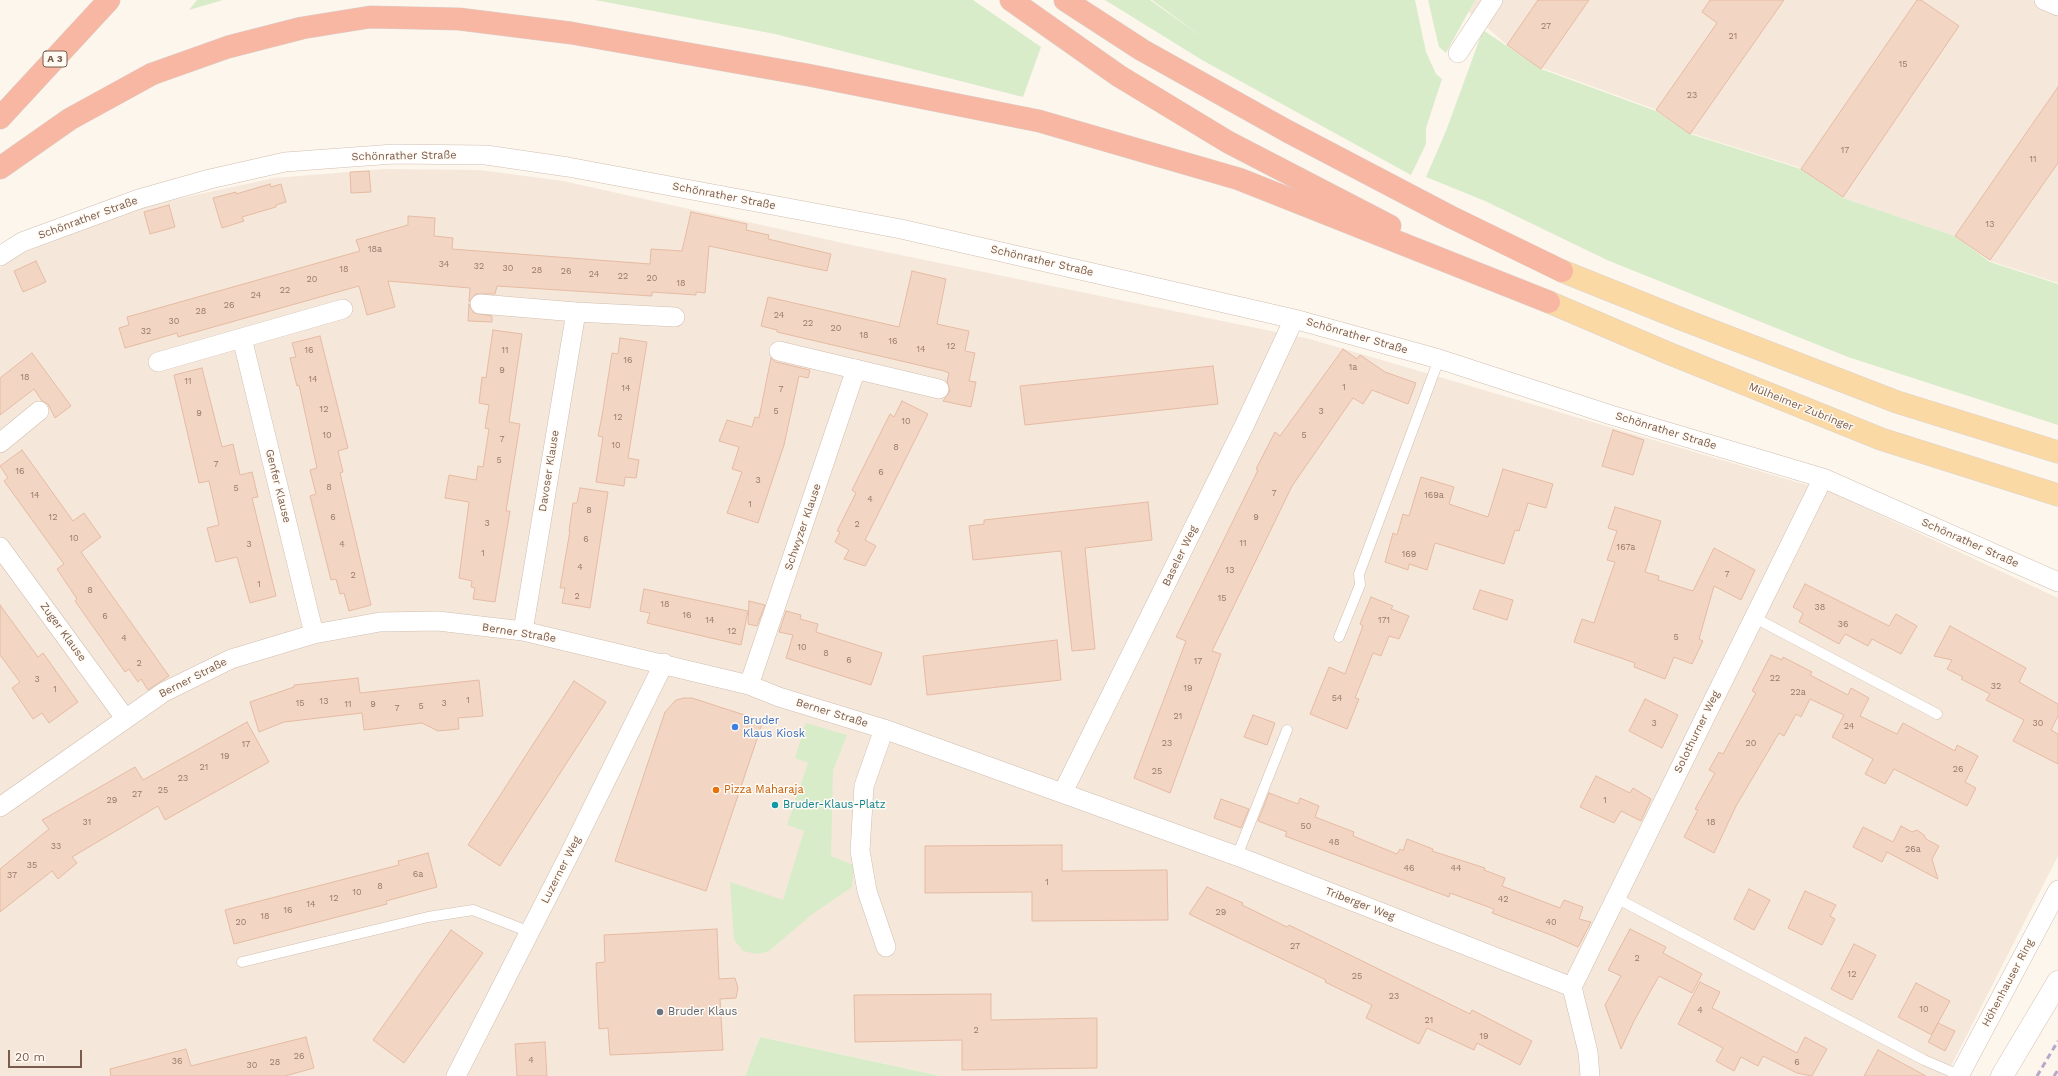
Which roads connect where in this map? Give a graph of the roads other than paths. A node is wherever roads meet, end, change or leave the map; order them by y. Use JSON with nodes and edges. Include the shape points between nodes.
{"nodes":[{"id":1,"x":109,"y":0,"type":"edge"},
{"id":2,"x":1011,"y":0,"type":"edge"},
{"id":3,"x":1065,"y":0,"type":"edge"},
{"id":4,"x":1493,"y":0,"type":"edge"},
{"id":5,"x":2044,"y":0,"type":"edge"},
{"id":6,"x":2058,"y":6,"type":"edge"},
{"id":7,"x":1458,"y":53,"type":"dead end"},
{"id":8,"x":0,"y":118,"type":"edge"},
{"id":9,"x":0,"y":168,"type":"edge"},
{"id":10,"x":0,"y":256,"type":"edge"},
{"id":11,"x":1562,"y":270,"type":"joint"},
{"id":12,"x":1542,"y":299,"type":"junction"},
{"id":13,"x":480,"y":304,"type":"dead end"},
{"id":14,"x":342,"y":309,"type":"dead end"},
{"id":15,"x":576,"y":312,"type":"junction"},
{"id":16,"x":675,"y":317,"type":"dead end"},
{"id":17,"x":1294,"y":319,"type":"junction"},
{"id":18,"x":242,"y":338,"type":"junction"},
{"id":19,"x":779,"y":351,"type":"dead end"},
{"id":20,"x":1439,"y":359,"type":"junction"},
{"id":21,"x":158,"y":362,"type":"dead end"},
{"id":22,"x":856,"y":369,"type":"junction"},
{"id":23,"x":939,"y":389,"type":"dead end"},
{"id":24,"x":39,"y":411,"type":"dead end"},
{"id":25,"x":0,"y":443,"type":"edge"},
{"id":26,"x":2058,"y":452,"type":"edge"},
{"id":27,"x":1823,"y":478,"type":"junction"},
{"id":28,"x":2058,"y":494,"type":"edge"},
{"id":29,"x":0,"y":547,"type":"edge"},
{"id":30,"x":2058,"y":582,"type":"edge"},
{"id":31,"x":1752,"y":618,"type":"junction"},
{"id":32,"x":523,"y":631,"type":"junction"},
{"id":33,"x":314,"y":634,"type":"junction"},
{"id":34,"x":1340,"y":637,"type":"dead end"},
{"id":35,"x":664,"y":663,"type":"junction"},
{"id":36,"x":749,"y":685,"type":"junction"},
{"id":37,"x":1937,"y":714,"type":"dead end"},
{"id":38,"x":125,"y":718,"type":"junction"},
{"id":39,"x":884,"y":729,"type":"junction"},
{"id":40,"x":1287,"y":730,"type":"dead end"},
{"id":41,"x":1063,"y":792,"type":"junction"},
{"id":42,"x":0,"y":807,"type":"edge"},
{"id":43,"x":1237,"y":856,"type":"junction"},
{"id":44,"x":2058,"y":890,"type":"edge"},
{"id":45,"x":1616,"y":898,"type":"junction"},
{"id":46,"x":530,"y":932,"type":"junction"},
{"id":47,"x":886,"y":947,"type":"dead end"},
{"id":48,"x":242,"y":962,"type":"dead end"},
{"id":49,"x":2058,"y":982,"type":"edge"},
{"id":50,"x":1572,"y":987,"type":"junction"},
{"id":51,"x":456,"y":1076,"type":"edge"},
{"id":52,"x":1591,"y":1076,"type":"edge"},
{"id":53,"x":1959,"y":1076,"type":"edge"},
{"id":54,"x":2002,"y":1076,"type":"edge"}],
"edges":[{"from":1,"to":8,"type":"highway","number":"A 3"},
{"from":2,"to":12,"type":"highway","via":[[1119,76],[1228,142],[1420,241]]},
{"from":3,"to":11,"type":"highway","via":[[1142,50],[1288,131],[1451,217]]},
{"from":4,"to":7,"type":"street"},
{"from":5,"to":6,"type":"street"},
{"from":9,"to":12,"type":"highway","via":[[70,118],[152,74],[228,47],[302,28],[370,17],[459,19],[571,33],[1039,121],[1239,179]]},
{"from":10,"to":17,"type":"street","name":"Schönrather Straße","via":[[22,242],[139,199],[285,162],[394,154],[486,155],[568,167],[901,229]]},
{"from":11,"to":26,"type":"main road","via":[[1672,316],[1897,402]]},
{"from":12,"to":28,"type":"main road","name":"Mülheimer Zubringer","via":[[1880,439]]},
{"from":13,"to":15,"type":"street"},
{"from":14,"to":18,"type":"street"},
{"from":15,"to":16,"type":"street"},
{"from":15,"to":32,"type":"street","name":"Davoser Klause"},
{"from":17,"to":20,"type":"street","name":"Schönrather Straße"},
{"from":17,"to":41,"type":"street","name":"Baseler Weg"},
{"from":18,"to":21,"type":"street"},
{"from":18,"to":33,"type":"street","name":"Genfer Klause"},
{"from":19,"to":22,"type":"street"},
{"from":20,"to":27,"type":"street","name":"Schönrather Straße","via":[[1611,415]]},
{"from":20,"to":34,"type":"lane","via":[[1359,574],[1360,585]]},
{"from":22,"to":23,"type":"street"},
{"from":22,"to":36,"type":"street","name":"Schwyzer Klause"},
{"from":24,"to":25,"type":"street"},
{"from":27,"to":30,"type":"street","name":"Schönrather Straße"},
{"from":27,"to":31,"type":"street","name":"Solothurner Weg"},
{"from":29,"to":38,"type":"street","name":"Zuger Klause"},
{"from":31,"to":37,"type":"lane"},
{"from":31,"to":45,"type":"street","name":"Solothurner Weg"},
{"from":32,"to":33,"type":"street","name":"Berner Straße","via":[[438,621],[380,622]]},
{"from":32,"to":35,"type":"street","name":"Berner Straße"},
{"from":33,"to":38,"type":"street","name":"Berner Straße","via":[[231,659],[164,692]]},
{"from":35,"to":36,"type":"street","name":"Berner Straße"},
{"from":35,"to":46,"type":"street","name":"Luzerner Weg"},
{"from":36,"to":39,"type":"street","name":"Berner Straße","via":[[779,698]]},
{"from":38,"to":42,"type":"street","name":"Berner Straße"},
{"from":39,"to":41,"type":"street","name":"Berner Straße"},
{"from":39,"to":47,"type":"street","via":[[864,786],[860,851],[867,891]]},
{"from":40,"to":43,"type":"lane"},
{"from":41,"to":43,"type":"street","name":"Triberger Weg"},
{"from":43,"to":50,"type":"street","name":"Triberger Weg"},
{"from":44,"to":53,"type":"street","name":"Höhenhauser Ring"},
{"from":45,"to":50,"type":"street","name":"Solothurner Weg"},
{"from":45,"to":53,"type":"lane"},
{"from":46,"to":48,"type":"lane","via":[[473,910],[428,917]]},
{"from":46,"to":51,"type":"street","name":"Luzerner Weg"},
{"from":49,"to":54,"type":"street"},
{"from":50,"to":52,"type":"street","via":[[1588,1052]]}]}
